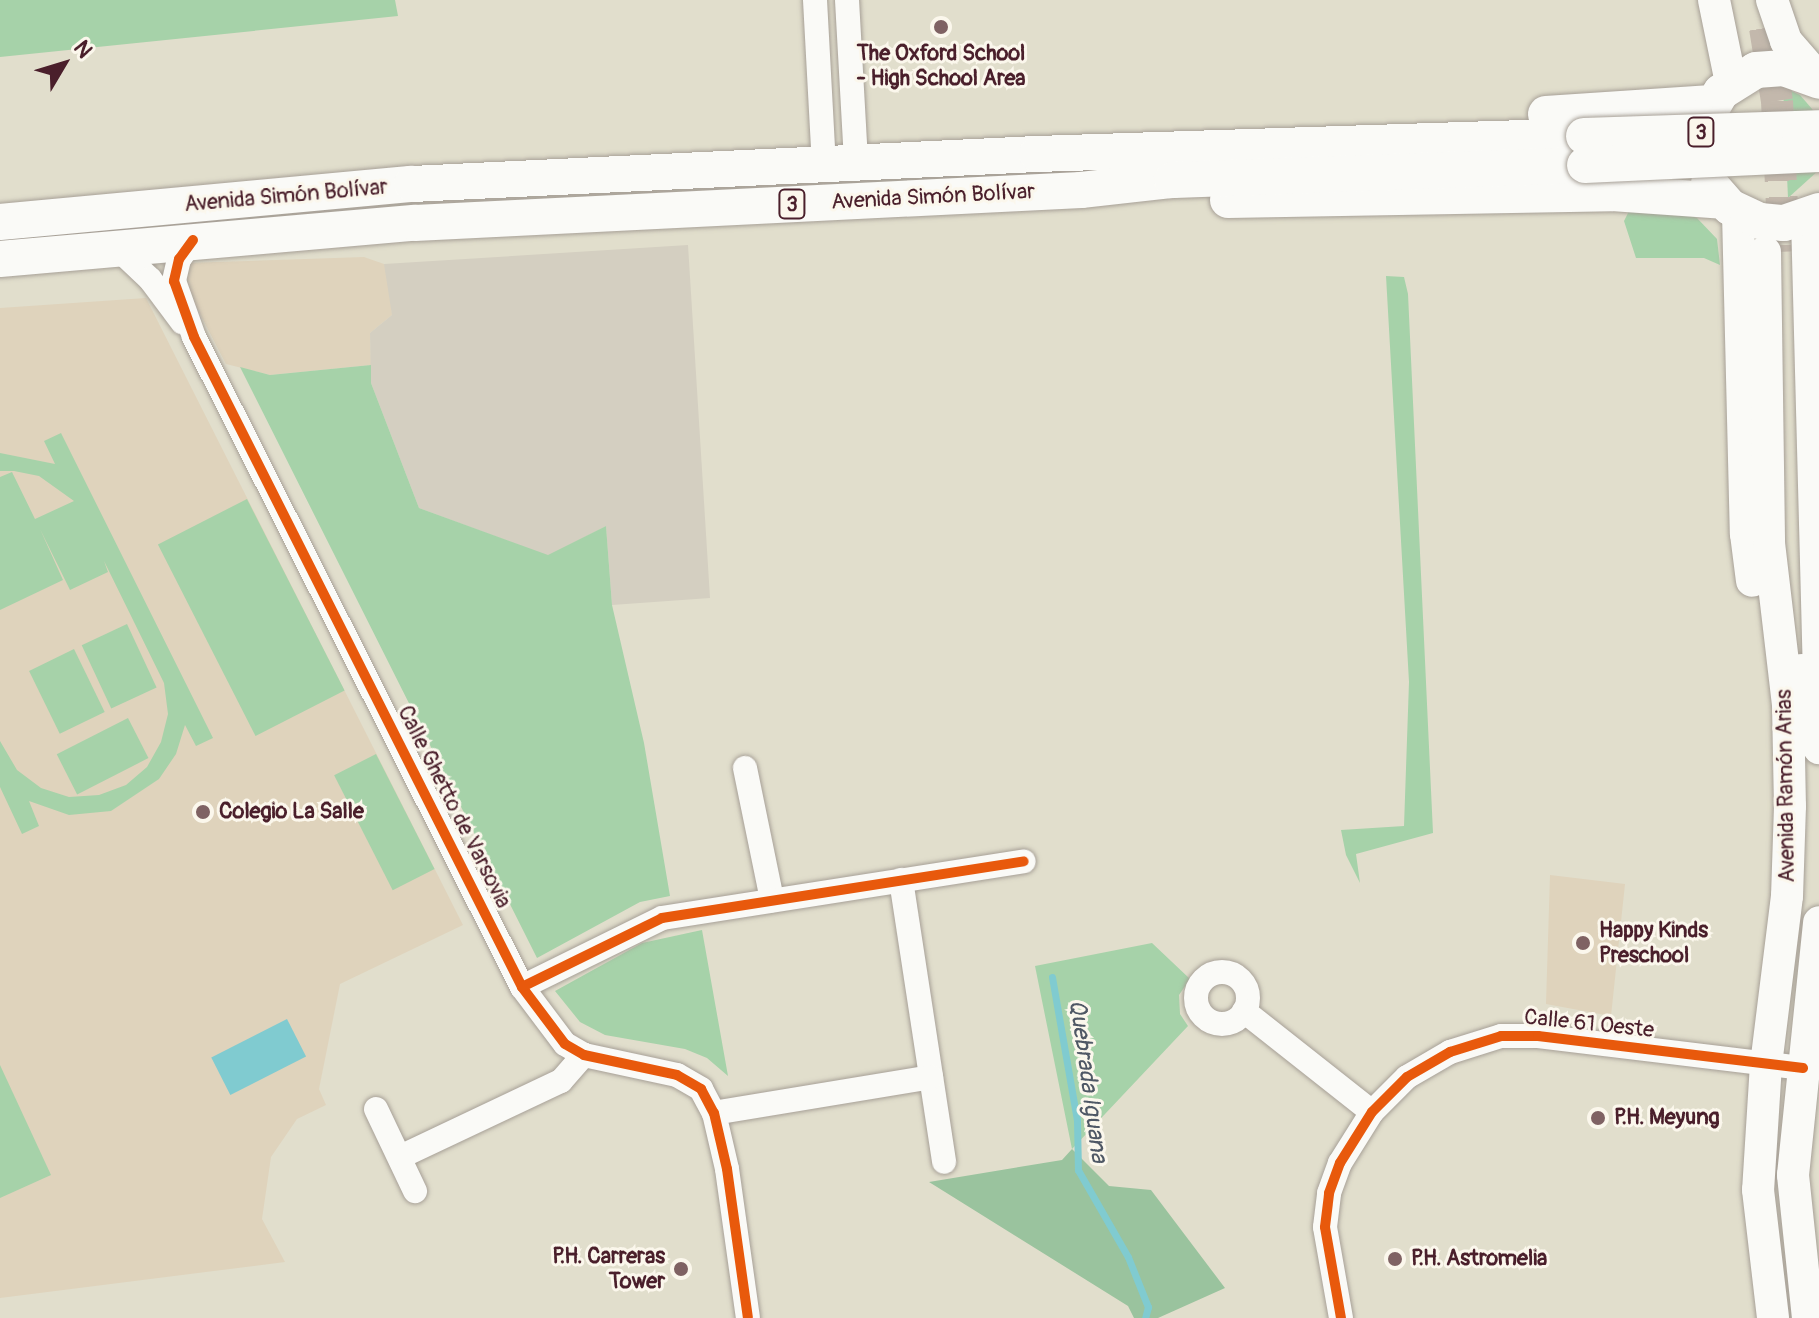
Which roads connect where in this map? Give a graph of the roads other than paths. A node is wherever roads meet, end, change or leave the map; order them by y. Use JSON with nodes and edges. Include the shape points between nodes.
{"nodes":[{"id":1,"x":815,"y":0,"type":"edge"},
{"id":2,"x":847,"y":0,"type":"edge"},
{"id":3,"x":1714,"y":0,"type":"edge"},
{"id":4,"x":1735,"y":0,"type":"edge"},
{"id":5,"x":1759,"y":15,"type":"edge"},
{"id":6,"x":1819,"y":80,"type":"edge"},
{"id":7,"x":1721,"y":93,"type":"junction"},
{"id":8,"x":1819,"y":128,"type":"edge"},
{"id":9,"x":1584,"y":151,"type":"junction"},
{"id":10,"x":1819,"y":154,"type":"edge"},
{"id":11,"x":840,"y":163,"type":"junction"},
{"id":12,"x":1730,"y":207,"type":"junction"},
{"id":13,"x":1813,"y":215,"type":"edge"},
{"id":14,"x":0,"y":222,"type":"edge"},
{"id":15,"x":193,"y":240,"type":"junction"},
{"id":16,"x":115,"y":246,"type":"junction"},
{"id":17,"x":0,"y":259,"type":"edge"},
{"id":18,"x":194,"y":337,"type":"junction"},
{"id":19,"x":1818,"y":592,"type":"edge"},
{"id":20,"x":1819,"y":678,"type":"edge"},
{"id":21,"x":1786,"y":736,"type":"junction"},
{"id":22,"x":1819,"y":748,"type":"edge"},
{"id":23,"x":745,"y":768,"type":"dead end"},
{"id":24,"x":1024,"y":861,"type":"dead end"},
{"id":25,"x":901,"y":880,"type":"junction"},
{"id":26,"x":772,"y":900,"type":"junction"},
{"id":27,"x":1819,"y":922,"type":"edge"},
{"id":28,"x":522,"y":987,"type":"junction"},
{"id":29,"x":1244,"y":1011,"type":"dead end"},
{"id":30,"x":584,"y":1055,"type":"junction"},
{"id":31,"x":1766,"y":1064,"type":"junction"},
{"id":32,"x":1803,"y":1068,"type":"junction"},
{"id":33,"x":931,"y":1077,"type":"junction"},
{"id":34,"x":376,"y":1109,"type":"dead end"},
{"id":35,"x":1372,"y":1112,"type":"junction"},
{"id":36,"x":714,"y":1113,"type":"junction"},
{"id":37,"x":400,"y":1157,"type":"junction"},
{"id":38,"x":944,"y":1162,"type":"dead end"},
{"id":39,"x":415,"y":1191,"type":"dead end"},
{"id":40,"x":748,"y":1318,"type":"edge"},
{"id":41,"x":1341,"y":1318,"type":"edge"},
{"id":42,"x":1773,"y":1318,"type":"edge"},
{"id":43,"x":1808,"y":1318,"type":"edge"}],
"edges":[{"from":1,"to":11,"type":"street"},
{"from":2,"to":11,"type":"street"},
{"from":3,"to":7,"type":"main road"},
{"from":4,"to":5,"type":"main road"},
{"from":5,"to":6,"type":"main road"},
{"from":6,"to":7,"type":"main road","via":[[1770,68]]},
{"from":7,"to":9,"type":"main road"},
{"from":7,"to":12,"type":"main road","via":[[1701,131],[1701,161]]},
{"from":8,"to":9,"type":"main road","name":"Avenida Simón Bolívar","number":"3","bridge":true},
{"from":9,"to":10,"type":"main road","name":"Avenida Simón Bolívar","number":"3","bridge":true},
{"from":9,"to":11,"type":"main road","name":"Avenida Simón Bolívar","number":"3","via":[[1092,152]]},
{"from":9,"to":12,"type":"main road"},
{"from":9,"to":15,"type":"main road","name":"Avenida Simón Bolívar","number":"3","via":[[1113,188],[415,223]]},
{"from":11,"to":14,"type":"main road","name":"Avenida Simón Bolívar","number":"3","via":[[412,184]]},
{"from":12,"to":13,"type":"main road","via":[[1772,222]]},
{"from":12,"to":21,"type":"main road","via":[[1746,534],[1755,608]]},
{"from":13,"to":19,"type":"main road"},
{"from":15,"to":16,"type":"main road","name":"Avenida Simón Bolívar","number":"3"},
{"from":15,"to":18,"type":"street","name":"Calle Ghetto de Varsovia","via":[[179,259],[174,281]]},
{"from":16,"to":17,"type":"main road","name":"Avenida Simón Bolívar","number":"3"},
{"from":16,"to":18,"type":"street","name":"Calle Ghetto de Varsovia","via":[[150,279]]},
{"from":18,"to":28,"type":"street","name":"Calle Ghetto de Varsovia"},
{"from":19,"to":20,"type":"main road"},
{"from":21,"to":22,"type":"main road","name":"Avenida Ramón Arias","via":[[1788,704],[1769,543],[1774,252],[1800,657]]},
{"from":21,"to":31,"type":"main road","name":"Avenida Ramón Arias","via":[[1787,896]]},
{"from":23,"to":26,"type":"street"},
{"from":24,"to":25,"type":"street"},
{"from":25,"to":26,"type":"street"},
{"from":25,"to":33,"type":"street"},
{"from":26,"to":28,"type":"street","via":[[636,926]]},
{"from":27,"to":32,"type":"main road"},
{"from":28,"to":30,"type":"street","name":"Calle Ghetto de Varsovia","via":[[549,1028]]},
{"from":29,"to":35,"type":"street"},
{"from":30,"to":36,"type":"street","name":"Calle Ghetto de Varsovia","via":[[677,1075],[701,1089]]},
{"from":30,"to":37,"type":"street","via":[[561,1081]]},
{"from":31,"to":32,"type":"street","name":"Calle 61 Oeste"},
{"from":31,"to":35,"type":"street","name":"Calle 61 Oeste","via":[[1501,1036],[1450,1052],[1407,1077]]},
{"from":31,"to":42,"type":"main road","name":"Avenida Ramón Arias","via":[[1758,1190]]},
{"from":32,"to":43,"type":"main road","via":[[1793,1175]]},
{"from":33,"to":36,"type":"street"},
{"from":33,"to":38,"type":"street"},
{"from":34,"to":37,"type":"street"},
{"from":35,"to":41,"type":"street","name":"Calle 61 Oeste","via":[[1340,1163],[1329,1193],[1325,1227]]},
{"from":36,"to":40,"type":"street","name":"Calle Ghetto de Varsovia"},
{"from":37,"to":39,"type":"street"}]}
